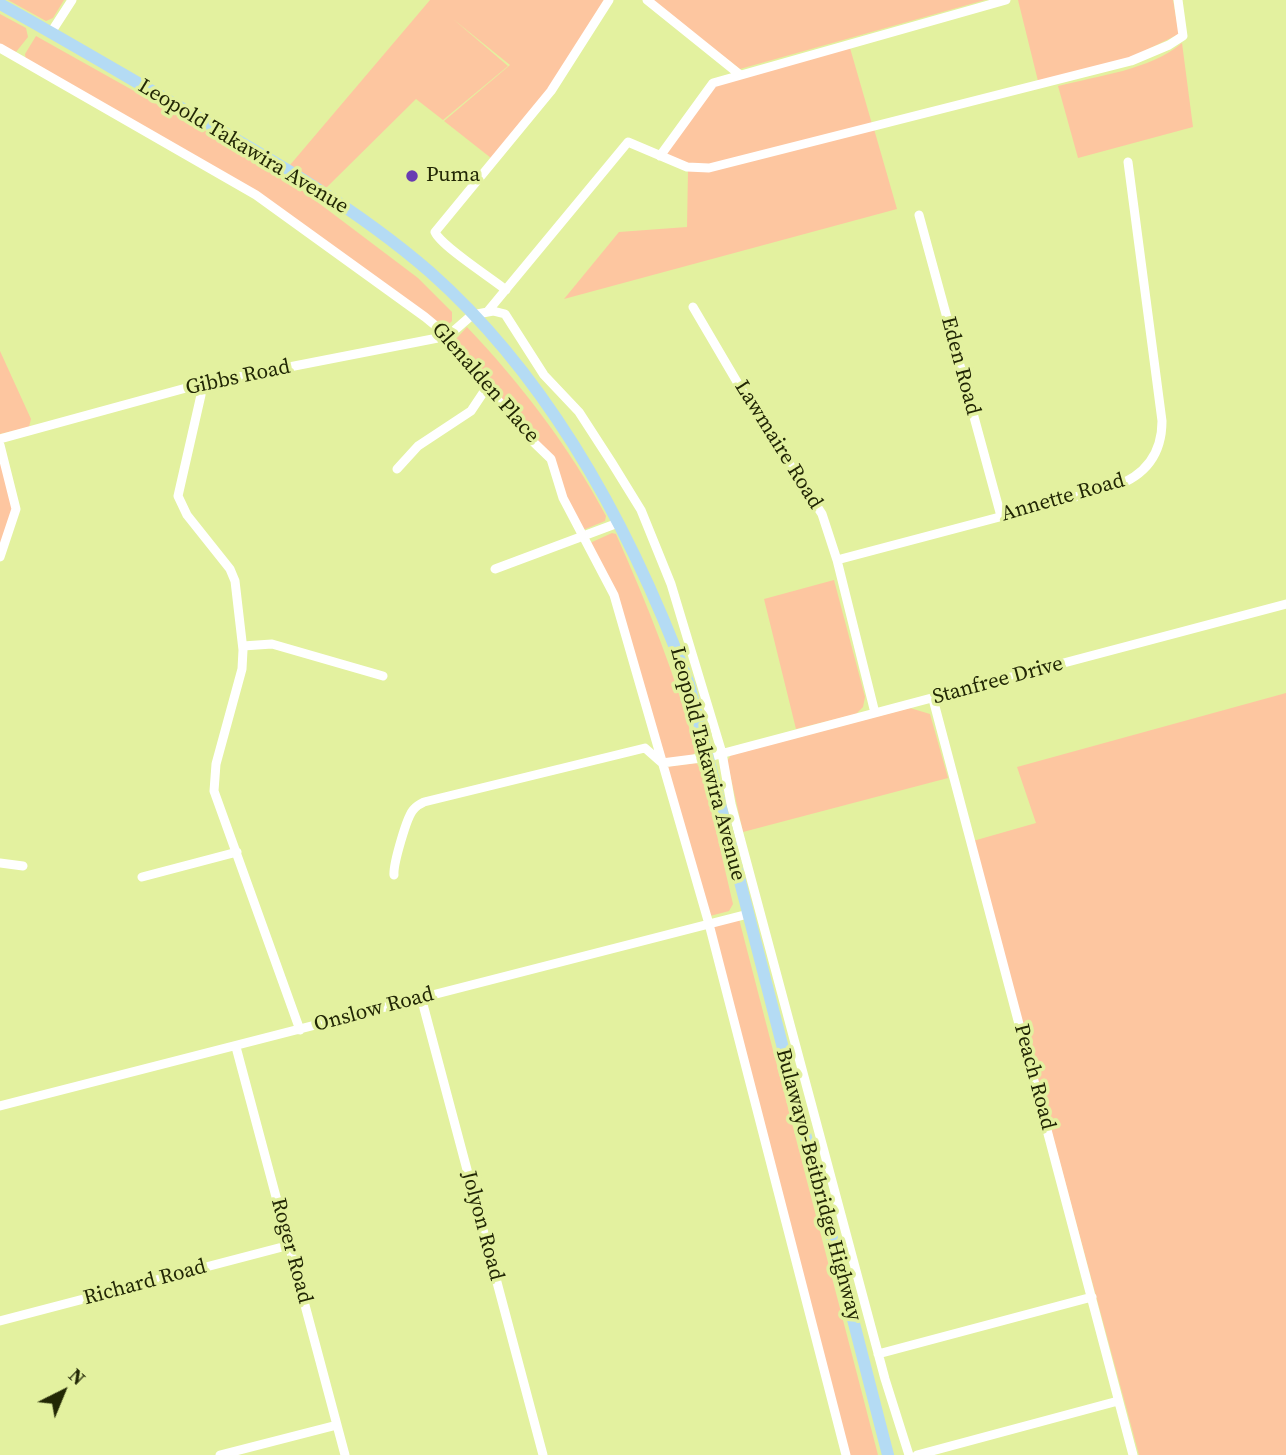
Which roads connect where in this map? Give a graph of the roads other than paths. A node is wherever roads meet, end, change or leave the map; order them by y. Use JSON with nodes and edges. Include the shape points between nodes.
{"nodes":[{"id":1,"x":72,"y":0,"type":"edge"},
{"id":2,"x":609,"y":0,"type":"edge"},
{"id":3,"x":647,"y":0,"type":"edge"},
{"id":4,"x":1006,"y":0,"type":"edge"},
{"id":5,"x":1178,"y":0,"type":"edge"},
{"id":6,"x":0,"y":4,"type":"edge"},
{"id":7,"x":52,"y":31,"type":"junction"},
{"id":8,"x":0,"y":48,"type":"edge"},
{"id":9,"x":739,"y":74,"type":"junction"},
{"id":10,"x":660,"y":156,"type":"junction"},
{"id":11,"x":1128,"y":162,"type":"dead end"},
{"id":12,"x":919,"y":215,"type":"dead end"},
{"id":13,"x":506,"y":290,"type":"junction"},
{"id":14,"x":693,"y":307,"type":"dead end"},
{"id":15,"x":488,"y":311,"type":"junction"},
{"id":16,"x":472,"y":315,"type":"junction"},
{"id":17,"x":448,"y":336,"type":"junction"},
{"id":18,"x":197,"y":385,"type":"junction"},
{"id":19,"x":487,"y":387,"type":"junction"},
{"id":20,"x":0,"y":439,"type":"edge"},
{"id":21,"x":0,"y":445,"type":"edge"},
{"id":22,"x":397,"y":469,"type":"dead end"},
{"id":23,"x":1001,"y":516,"type":"junction"},
{"id":24,"x":618,"y":523,"type":"junction"},
{"id":25,"x":584,"y":536,"type":"junction"},
{"id":26,"x":0,"y":557,"type":"edge"},
{"id":27,"x":837,"y":560,"type":"junction"},
{"id":28,"x":495,"y":569,"type":"dead end"},
{"id":29,"x":1286,"y":604,"type":"edge"},
{"id":30,"x":243,"y":646,"type":"junction"},
{"id":31,"x":383,"y":676,"type":"dead end"},
{"id":32,"x":933,"y":699,"type":"junction"},
{"id":33,"x":875,"y":713,"type":"junction"},
{"id":34,"x":716,"y":755,"type":"junction"},
{"id":35,"x":662,"y":763,"type":"junction"},
{"id":36,"x":237,"y":852,"type":"junction"},
{"id":37,"x":0,"y":863,"type":"edge"},
{"id":38,"x":23,"y":866,"type":"dead end"},
{"id":39,"x":394,"y":875,"type":"dead end"},
{"id":40,"x":142,"y":877,"type":"dead end"},
{"id":41,"x":748,"y":890,"type":"junction"},
{"id":42,"x":748,"y":914,"type":"junction"},
{"id":43,"x":709,"y":924,"type":"junction"},
{"id":44,"x":421,"y":997,"type":"junction"},
{"id":45,"x":777,"y":1027,"type":"junction"},
{"id":46,"x":300,"y":1030,"type":"junction"},
{"id":47,"x":793,"y":1035,"type":"junction"},
{"id":48,"x":236,"y":1047,"type":"junction"},
{"id":49,"x":0,"y":1106,"type":"edge"},
{"id":50,"x":290,"y":1245,"type":"junction"},
{"id":51,"x":1092,"y":1297,"type":"junction"},
{"id":52,"x":0,"y":1321,"type":"edge"},
{"id":53,"x":878,"y":1354,"type":"junction"},
{"id":54,"x":1118,"y":1401,"type":"junction"},
{"id":55,"x":337,"y":1425,"type":"junction"},
{"id":56,"x":220,"y":1455,"type":"edge"},
{"id":57,"x":345,"y":1455,"type":"edge"},
{"id":58,"x":543,"y":1455,"type":"edge"},
{"id":59,"x":846,"y":1455,"type":"edge"},
{"id":60,"x":888,"y":1455,"type":"edge"},
{"id":61,"x":909,"y":1455,"type":"edge"},
{"id":62,"x":917,"y":1455,"type":"edge"},
{"id":63,"x":1133,"y":1455,"type":"edge"}],
"edges":[{"from":1,"to":7,"type":"street"},
{"from":2,"to":13,"type":"street","via":[[551,91],[435,232],[466,262]]},
{"from":3,"to":9,"type":"street"},
{"from":4,"to":9,"type":"street"},
{"from":5,"to":10,"type":"street","via":[[1183,36],[1131,61],[709,168],[687,167]]},
{"from":6,"to":7,"type":"highway","name":"Leopold Takawira Avenue"},
{"from":7,"to":16,"type":"highway","name":"Leopold Takawira Avenue","via":[[337,201],[430,273]]},
{"from":8,"to":17,"type":"street","name":"Glenalden Place","via":[[256,195]]},
{"from":9,"to":10,"type":"street","via":[[713,83]]},
{"from":10,"to":13,"type":"street","via":[[628,142]]},
{"from":11,"to":23,"type":"street","name":"Annette Road","via":[[1162,421],[1159,450],[1140,474],[1126,482]]},
{"from":12,"to":23,"type":"street","name":"Eden Road"},
{"from":13,"to":15,"type":"street"},
{"from":14,"to":27,"type":"street","name":"Lawmaire Road","via":[[763,425],[817,504]]},
{"from":15,"to":16,"type":"street"},
{"from":15,"to":34,"type":"street","via":[[502,312],[513,323],[544,374],[579,412],[641,510],[671,584]]},
{"from":16,"to":17,"type":"street"},
{"from":16,"to":24,"type":"highway","name":"Leopold Takawira Avenue","via":[[573,442]]},
{"from":17,"to":18,"type":"street","name":"Gibbs Road"},
{"from":17,"to":19,"type":"street","name":"Glenalden Place"},
{"from":18,"to":20,"type":"street","name":"Gibbs Road"},
{"from":18,"to":30,"type":"street","via":[[201,395],[178,496],[187,515],[230,569]]},
{"from":19,"to":22,"type":"street","via":[[471,411],[418,446]]},
{"from":19,"to":25,"type":"street","name":"Glenalden Place","via":[[551,459],[563,498]]},
{"from":21,"to":26,"type":"street","via":[[16,509]]},
{"from":23,"to":27,"type":"street","name":"Annette Road"},
{"from":24,"to":25,"type":"street"},
{"from":24,"to":34,"type":"highway","name":"Leopold Takawira Avenue","via":[[661,609]]},
{"from":25,"to":28,"type":"street"},
{"from":25,"to":35,"type":"street","name":"Glenalden Place","via":[[614,595]]},
{"from":27,"to":33,"type":"street","name":"Lawmaire Road"},
{"from":29,"to":32,"type":"street","name":"Stanfree Drive"},
{"from":30,"to":31,"type":"street","via":[[272,643]]},
{"from":30,"to":36,"type":"street","via":[[242,669],[214,777],[214,790]]},
{"from":32,"to":33,"type":"street","name":"Stanfree Drive"},
{"from":32,"to":51,"type":"street","name":"Peach Road"},
{"from":33,"to":34,"type":"street","name":"Stanfree Drive"},
{"from":34,"to":35,"type":"street","name":"Stanfree Drive"},
{"from":34,"to":41,"type":"highway","name":"Leopold Takawira Avenue"},
{"from":35,"to":39,"type":"street","via":[[645,748],[424,802],[412,809],[393,861]]},
{"from":35,"to":43,"type":"street","name":"Glenalden Place"},
{"from":36,"to":40,"type":"street"},
{"from":36,"to":46,"type":"street"},
{"from":37,"to":38,"type":"street"},
{"from":41,"to":42,"type":"highway","name":"Leopold Takawira Avenue"},
{"from":41,"to":47,"type":"street"},
{"from":42,"to":43,"type":"street","name":"Onslow Road"},
{"from":42,"to":45,"type":"highway","name":"Bulawayo-Beitbridge Highway"},
{"from":43,"to":44,"type":"street","name":"Onslow Road"},
{"from":43,"to":59,"type":"street","name":"Glenalden Place"},
{"from":44,"to":46,"type":"street","name":"Onslow Road"},
{"from":44,"to":58,"type":"street","name":"Jolyon Road"},
{"from":45,"to":47,"type":"street"},
{"from":45,"to":60,"type":"highway","name":"Bulawayo-Beitbridge Highway"},
{"from":46,"to":48,"type":"street","name":"Onslow Road"},
{"from":47,"to":53,"type":"street"},
{"from":48,"to":49,"type":"street","name":"Onslow Road"},
{"from":48,"to":50,"type":"street","name":"Roger Road"},
{"from":50,"to":52,"type":"street","name":"Richard Road"},
{"from":50,"to":55,"type":"street","name":"Roger Road"},
{"from":51,"to":53,"type":"street"},
{"from":51,"to":54,"type":"street","name":"Peach Road"},
{"from":53,"to":61,"type":"street"},
{"from":54,"to":62,"type":"street"},
{"from":54,"to":63,"type":"street","name":"Peach Road"},
{"from":55,"to":56,"type":"street"},
{"from":55,"to":57,"type":"street","name":"Roger Road"}]}
